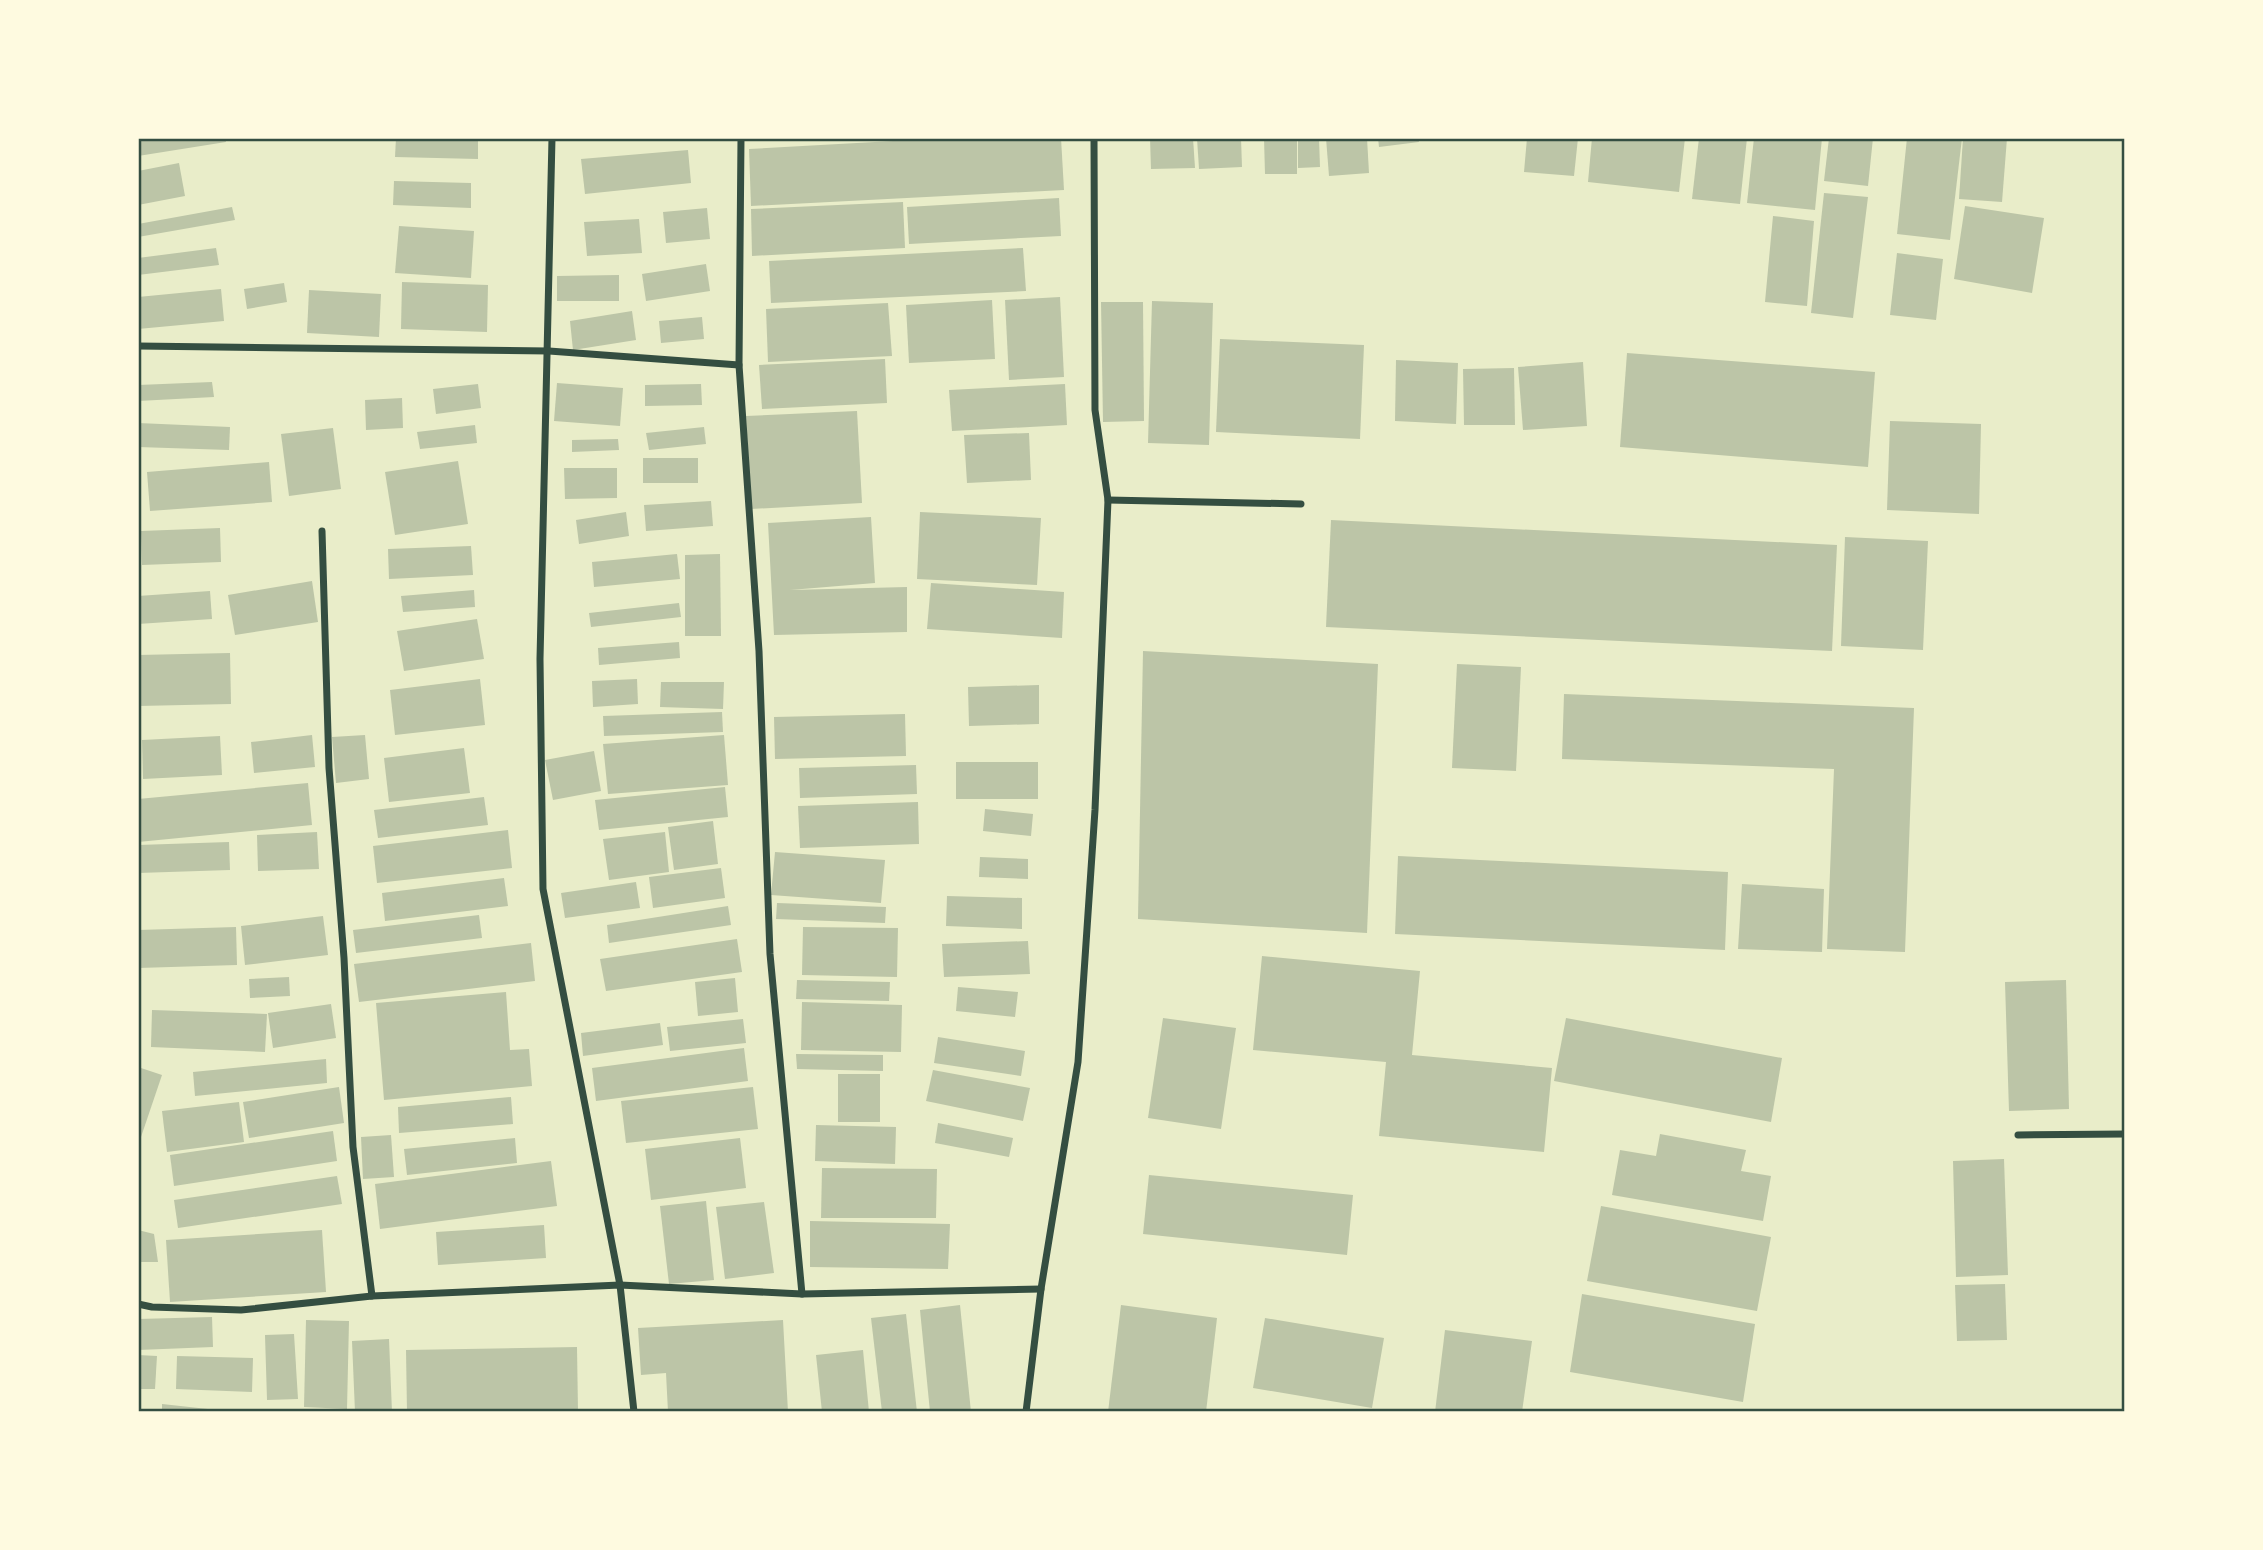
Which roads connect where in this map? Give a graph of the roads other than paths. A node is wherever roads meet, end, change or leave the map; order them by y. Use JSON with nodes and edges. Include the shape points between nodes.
{"nodes":[{"id":1,"x":552,"y":138,"type":"edge"},
{"id":2,"x":741,"y":138,"type":"edge"},
{"id":3,"x":1094,"y":138,"type":"edge"},
{"id":4,"x":138,"y":346,"type":"edge"},
{"id":5,"x":549,"y":351,"type":"junction"},
{"id":6,"x":739,"y":365,"type":"junction"},
{"id":7,"x":1108,"y":500,"type":"junction"},
{"id":8,"x":1301,"y":504,"type":"dead end"},
{"id":9,"x":322,"y":531,"type":"dead end"},
{"id":10,"x":2125,"y":1133,"type":"edge"},
{"id":11,"x":2018,"y":1135,"type":"dead end"},
{"id":12,"x":620,"y":1285,"type":"junction"},
{"id":13,"x":1041,"y":1289,"type":"junction"},
{"id":14,"x":802,"y":1294,"type":"junction"},
{"id":15,"x":372,"y":1296,"type":"junction"},
{"id":16,"x":138,"y":1304,"type":"edge"},
{"id":17,"x":634,"y":1412,"type":"edge"},
{"id":18,"x":1026,"y":1412,"type":"edge"}],
"edges":[{"from":1,"to":5,"type":"street"},
{"from":2,"to":6,"type":"street"},
{"from":3,"to":7,"type":"street","via":[[1095,410]]},
{"from":4,"to":5,"type":"street"},
{"from":5,"to":6,"type":"street"},
{"from":5,"to":12,"type":"street","via":[[540,659],[543,889]]},
{"from":6,"to":14,"type":"street","via":[[759,651],[770,954]]},
{"from":7,"to":8,"type":"street"},
{"from":7,"to":13,"type":"street","via":[[1095,810],[1078,1062]]},
{"from":9,"to":15,"type":"street","via":[[329,768],[353,1147]]},
{"from":10,"to":11,"type":"street"},
{"from":12,"to":14,"type":"street"},
{"from":12,"to":15,"type":"street"},
{"from":12,"to":17,"type":"street"},
{"from":13,"to":14,"type":"street"},
{"from":13,"to":18,"type":"street"},
{"from":15,"to":16,"type":"street","via":[[241,1310]]}]}
